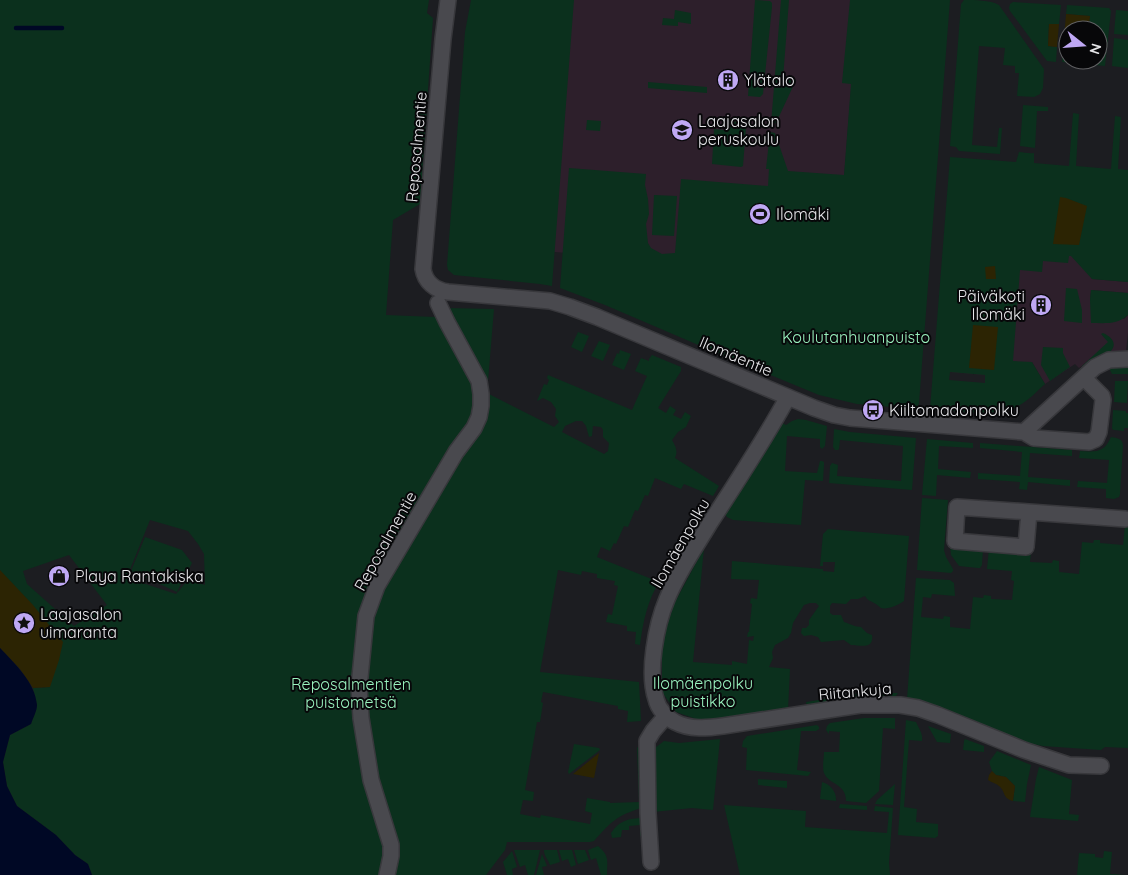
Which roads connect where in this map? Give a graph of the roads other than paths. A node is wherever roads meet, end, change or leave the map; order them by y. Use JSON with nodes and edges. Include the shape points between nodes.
{"nodes":[{"id":1,"x":448,"y":0,"type":"edge"},
{"id":2,"x":439,"y":296,"type":"junction"},
{"id":3,"x":1123,"y":359,"type":"edge"},
{"id":4,"x":1084,"y":378,"type":"junction"},
{"id":5,"x":788,"y":397,"type":"junction"},
{"id":6,"x":1024,"y":432,"type":"junction"},
{"id":7,"x":1029,"y":512,"type":"junction"},
{"id":8,"x":1125,"y":519,"type":"dead end"},
{"id":9,"x":666,"y":716,"type":"junction"},
{"id":10,"x":1101,"y":766,"type":"dead end"},
{"id":11,"x":651,"y":862,"type":"dead end"},
{"id":12,"x":387,"y":875,"type":"edge"}],
"edges":[{"from":1,"to":2,"type":"street","name":"Reposalmentie","via":[[423,269]]},
{"from":2,"to":5,"type":"street","name":"Ilomäentie","via":[[448,292],[550,301],[598,317]]},
{"from":2,"to":12,"type":"street","name":"Reposalmentie","via":[[447,322],[480,381],[481,406],[474,428],[456,452],[377,586],[366,616],[360,702],[371,780],[391,845]]},
{"from":3,"to":4,"type":"street","via":[[1102,362]]},
{"from":4,"to":6,"type":"street"},
{"from":4,"to":6,"type":"street","name":"Ilomäentie","via":[[1103,400],[1100,432],[1096,438],[1089,442],[1053,440],[1034,438]]},
{"from":5,"to":6,"type":"street","name":"Ilomäentie","via":[[850,418]]},
{"from":5,"to":9,"type":"street","name":"Ilomäenpolku","via":[[666,601],[652,660],[656,700]]},
{"from":7,"to":7,"type":"street","via":[[1026,547],[955,541],[957,507]]},
{"from":7,"to":8,"type":"street"},
{"from":9,"to":10,"type":"street","name":"Riitankuja","via":[[688,727],[703,728],[860,705],[900,705],[918,708],[1069,765]]},
{"from":9,"to":11,"type":"street","via":[[647,741]]}]}
